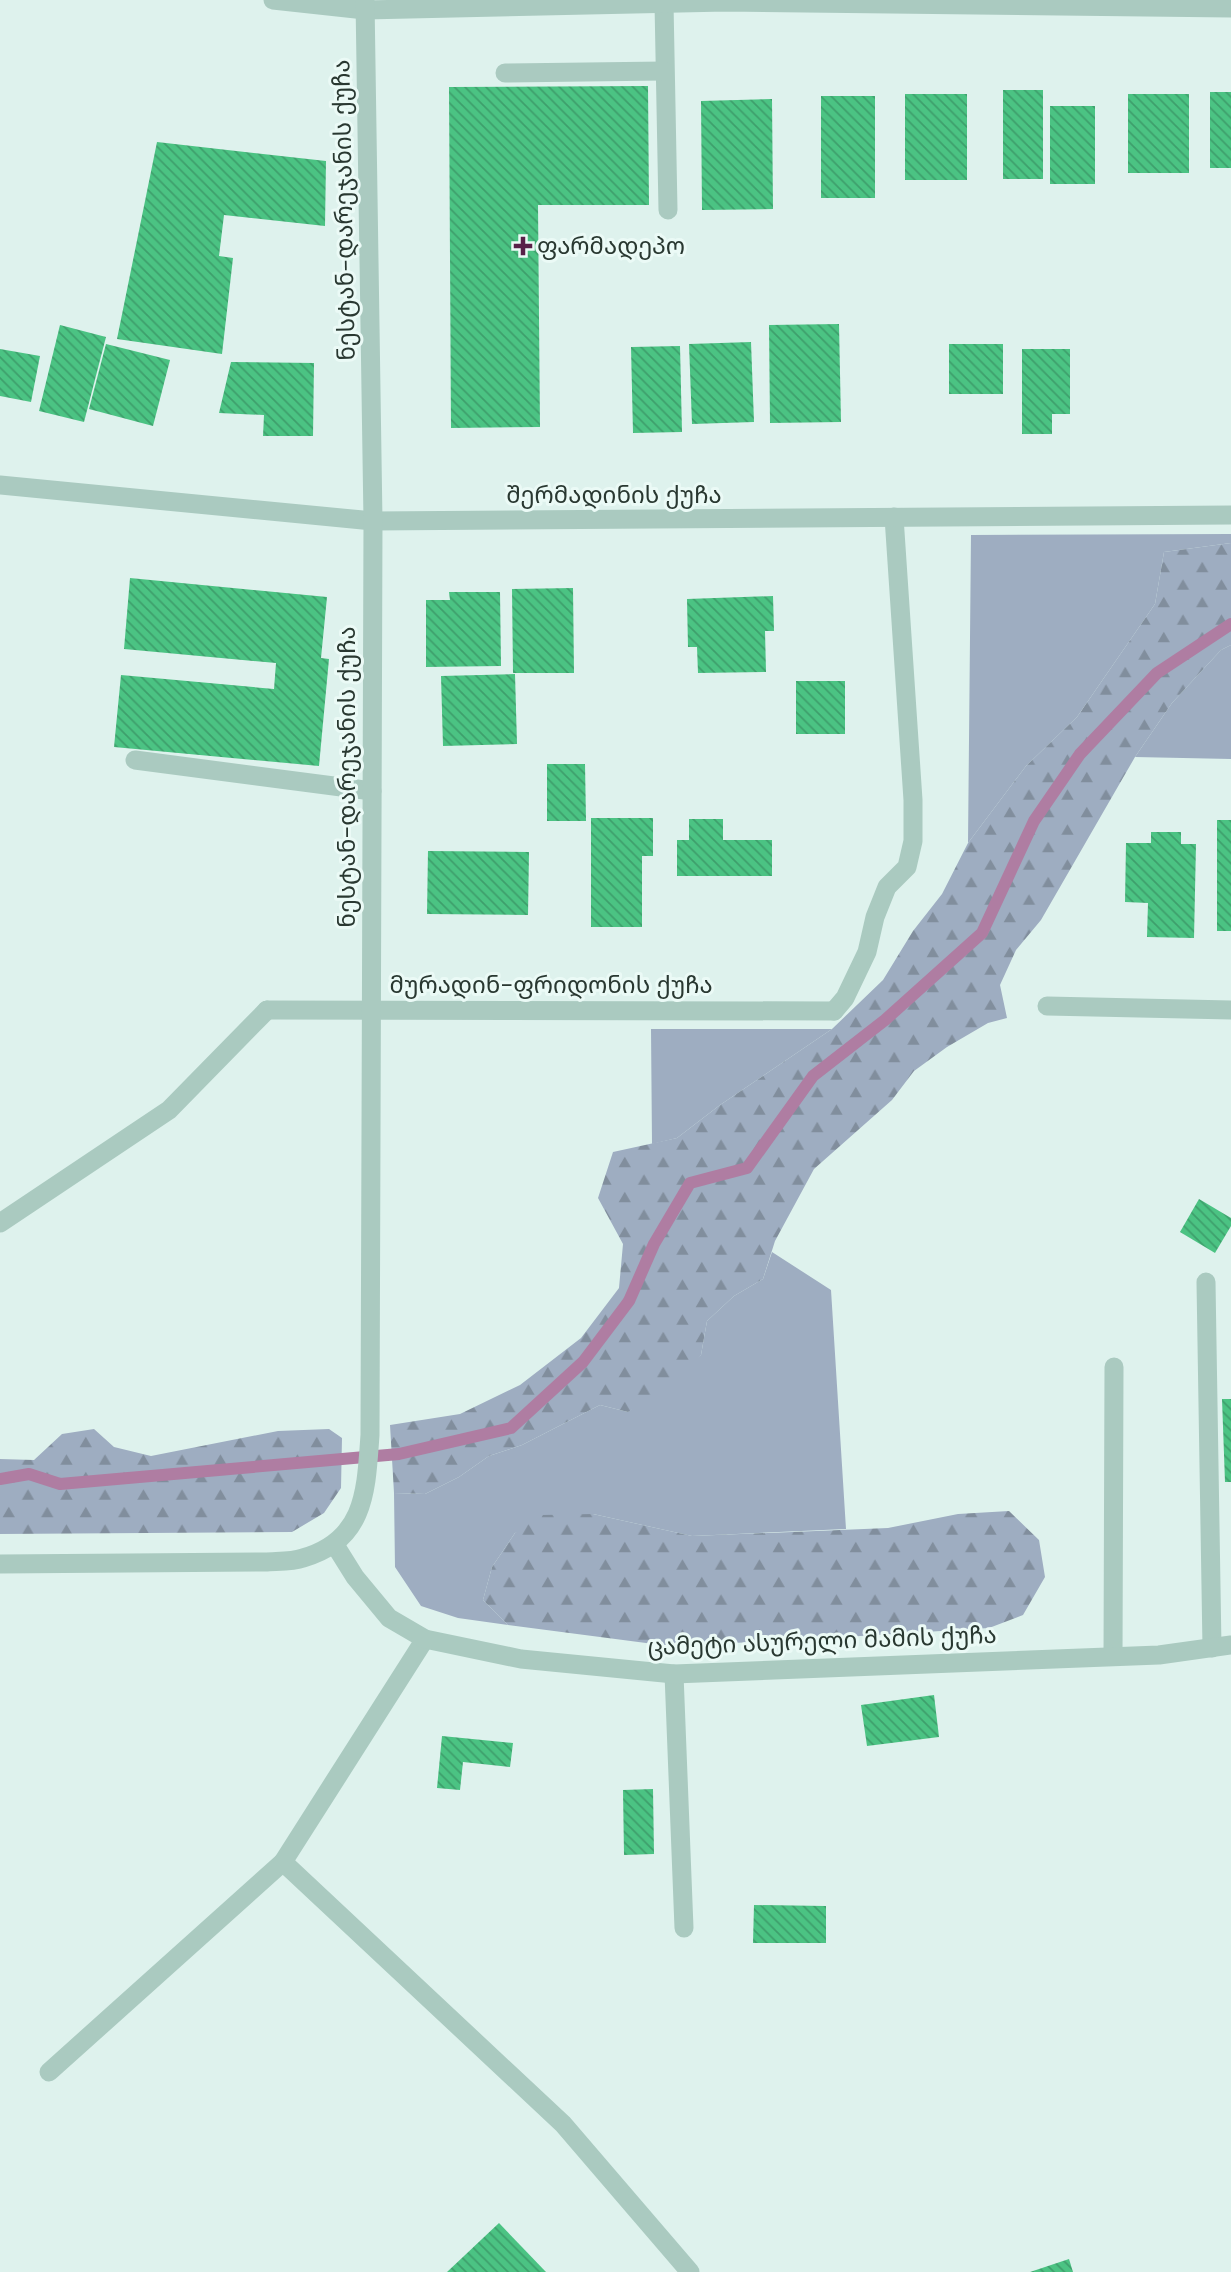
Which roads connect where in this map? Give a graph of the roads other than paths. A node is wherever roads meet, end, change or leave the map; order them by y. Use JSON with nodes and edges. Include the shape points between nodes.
{"nodes":[{"id":1,"x":273,"y":0,"type":"edge"},
{"id":2,"x":726,"y":1,"type":"edge"},
{"id":3,"x":664,"y":3,"type":"junction"},
{"id":4,"x":365,"y":5,"type":"edge"},
{"id":5,"x":1231,"y":8,"type":"edge"},
{"id":6,"x":664,"y":71,"type":"junction"},
{"id":7,"x":505,"y":73,"type":"dead end"},
{"id":8,"x":668,"y":210,"type":"dead end"},
{"id":9,"x":0,"y":485,"type":"edge"},
{"id":10,"x":1231,"y":514,"type":"edge"},
{"id":11,"x":894,"y":517,"type":"junction"},
{"id":12,"x":373,"y":521,"type":"junction"},
{"id":13,"x":135,"y":760,"type":"dead end"},
{"id":14,"x":372,"y":791,"type":"junction"},
{"id":15,"x":1047,"y":1006,"type":"dead end"},
{"id":16,"x":371,"y":1009,"type":"junction"},
{"id":17,"x":1231,"y":1010,"type":"edge"},
{"id":18,"x":0,"y":1223,"type":"edge"},
{"id":19,"x":1206,"y":1282,"type":"dead end"},
{"id":20,"x":1114,"y":1367,"type":"dead end"},
{"id":21,"x":335,"y":1545,"type":"junction"},
{"id":22,"x":0,"y":1564,"type":"edge"},
{"id":23,"x":425,"y":1639,"type":"junction"},
{"id":24,"x":1222,"y":1646,"type":"edge"},
{"id":25,"x":1113,"y":1656,"type":"junction"},
{"id":26,"x":674,"y":1674,"type":"junction"},
{"id":27,"x":284,"y":1862,"type":"junction"},
{"id":28,"x":684,"y":1927,"type":"dead end"},
{"id":29,"x":50,"y":2072,"type":"dead end"},
{"id":30,"x":690,"y":2272,"type":"edge"}],
"edges":[{"from":1,"to":4,"type":"street"},
{"from":2,"to":3,"type":"street"},
{"from":2,"to":5,"type":"street"},
{"from":3,"to":4,"type":"street"},
{"from":3,"to":6,"type":"street"},
{"from":4,"to":12,"type":"street","name":"ნესტან-დარეჯანის ქუჩა"},
{"from":6,"to":7,"type":"street"},
{"from":6,"to":8,"type":"street"},
{"from":9,"to":12,"type":"street","name":"შერმადინის ქუჩა"},
{"from":10,"to":11,"type":"street","name":"შერმადინის ქუჩა"},
{"from":11,"to":12,"type":"street","name":"შერმადინის ქუჩა"},
{"from":11,"to":16,"type":"street","name":"მურადინ-ფრიდონის ქუჩა","via":[[913,841],[906,867],[887,887],[874,917],[867,952],[834,1011]]},
{"from":12,"to":14,"type":"street","name":"ნესტან-დარეჯანის ქუჩა"},
{"from":13,"to":14,"type":"street"},
{"from":14,"to":16,"type":"street","name":"ნესტან-დარეჯანის ქუჩა"},
{"from":15,"to":17,"type":"street"},
{"from":16,"to":18,"type":"street","name":"მურადინ-ფრიდონის ქუჩა","via":[[267,1010],[169,1110]]},
{"from":16,"to":21,"type":"street","name":"ნესტან-დარეჯანის ქუჩა","via":[[370,1435],[358,1516]]},
{"from":19,"to":24,"type":"street"},
{"from":20,"to":25,"type":"street"},
{"from":21,"to":22,"type":"street","via":[[302,1559],[265,1562]]},
{"from":21,"to":23,"type":"street","name":"ცამეტი ასურელი მამის ქუჩა","via":[[389,1618]]},
{"from":23,"to":26,"type":"street","name":"ცამეტი ასურელი მამის ქუჩა","via":[[521,1659]]},
{"from":23,"to":27,"type":"street"},
{"from":24,"to":25,"type":"street","name":"ცამეტი ასურელი მამის ქუჩა"},
{"from":25,"to":26,"type":"street","name":"ცამეტი ასურელი მამის ქუჩა"},
{"from":26,"to":28,"type":"street"},
{"from":27,"to":29,"type":"street"},
{"from":27,"to":30,"type":"street","via":[[563,2124]]}]}
